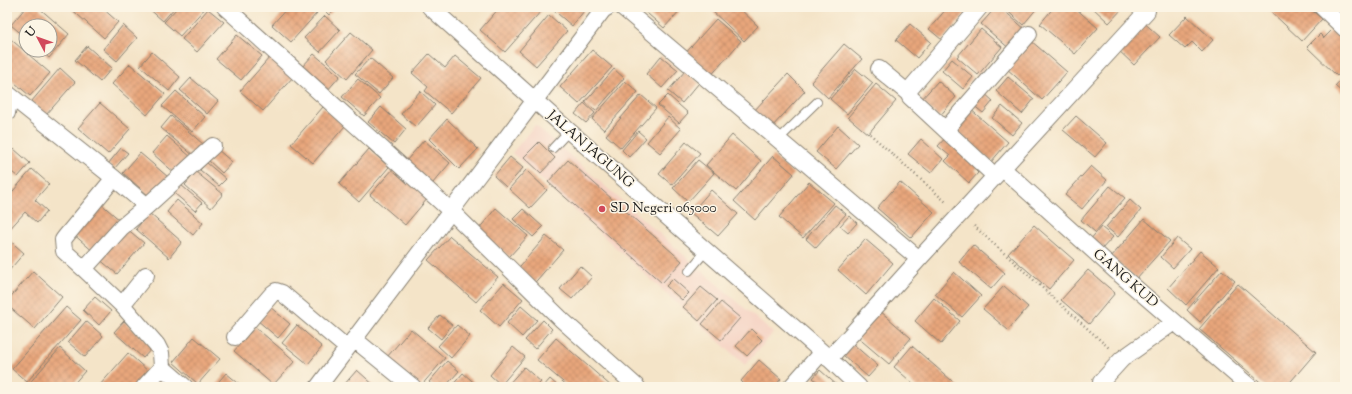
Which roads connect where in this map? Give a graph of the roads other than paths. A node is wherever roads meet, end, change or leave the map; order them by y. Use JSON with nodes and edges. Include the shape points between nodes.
{"nodes":[{"id":1,"x":225,"y":7,"type":"edge"},
{"id":2,"x":430,"y":7,"type":"edge"},
{"id":3,"x":622,"y":7,"type":"edge"},
{"id":4,"x":980,"y":7,"type":"edge"},
{"id":5,"x":1322,"y":7,"type":"edge"},
{"id":6,"x":604,"y":8,"type":"edge"},
{"id":7,"x":1147,"y":11,"type":"dead end"},
{"id":8,"x":1345,"y":29,"type":"edge"},
{"id":9,"x":1029,"y":34,"type":"dead end"},
{"id":10,"x":879,"y":69,"type":"dead end"},
{"id":11,"x":908,"y":93,"type":"junction"},
{"id":12,"x":9,"y":94,"type":"edge"},
{"id":13,"x":534,"y":101,"type":"junction"},
{"id":14,"x":818,"y":102,"type":"dead end"},
{"id":15,"x":7,"y":113,"type":"edge"},
{"id":16,"x":946,"y":129,"type":"junction"},
{"id":17,"x":569,"y":131,"type":"junction"},
{"id":18,"x":778,"y":140,"type":"junction"},
{"id":19,"x":213,"y":146,"type":"dead end"},
{"id":20,"x":553,"y":148,"type":"dead end"},
{"id":21,"x":999,"y":172,"type":"junction"},
{"id":22,"x":114,"y":178,"type":"junction"},
{"id":23,"x":147,"y":206,"type":"junction"},
{"id":24,"x":451,"y":211,"type":"junction"},
{"id":25,"x":706,"y":251,"type":"junction"},
{"id":26,"x":919,"y":259,"type":"junction"},
{"id":27,"x":84,"y":269,"type":"junction"},
{"id":28,"x":690,"y":271,"type":"dead end"},
{"id":29,"x":146,"y":275,"type":"dead end"},
{"id":30,"x":122,"y":305,"type":"junction"},
{"id":31,"x":1174,"y":322,"type":"junction"},
{"id":32,"x":235,"y":337,"type":"dead end"},
{"id":33,"x":351,"y":344,"type":"junction"},
{"id":34,"x":826,"y":356,"type":"junction"},
{"id":35,"x":162,"y":367,"type":"junction"},
{"id":36,"x":1101,"y":382,"type":"dead end"},
{"id":37,"x":144,"y":387,"type":"edge"},
{"id":38,"x":185,"y":387,"type":"edge"},
{"id":39,"x":318,"y":387,"type":"edge"},
{"id":40,"x":413,"y":387,"type":"edge"},
{"id":41,"x":637,"y":387,"type":"edge"},
{"id":42,"x":791,"y":387,"type":"edge"},
{"id":43,"x":859,"y":387,"type":"edge"},
{"id":44,"x":1250,"y":387,"type":"edge"}],
"edges":[{"from":1,"to":24,"type":"street"},
{"from":2,"to":13,"type":"street","name":"JALAN JAGUNG"},
{"from":3,"to":18,"type":"street"},
{"from":4,"to":11,"type":"street"},
{"from":5,"to":8,"type":"street"},
{"from":6,"to":13,"type":"street"},
{"from":7,"to":21,"type":"street"},
{"from":9,"to":16,"type":"street"},
{"from":10,"to":11,"type":"street","name":"GANG KUD"},
{"from":11,"to":16,"type":"street","name":"GANG KUD"},
{"from":12,"to":15,"type":"street"},
{"from":12,"to":22,"type":"street"},
{"from":13,"to":17,"type":"street","name":"JALAN JAGUNG"},
{"from":13,"to":24,"type":"street"},
{"from":14,"to":18,"type":"lane"},
{"from":16,"to":21,"type":"street","name":"GANG KUD"},
{"from":17,"to":20,"type":"lane"},
{"from":17,"to":25,"type":"street","name":"JALAN JAGUNG"},
{"from":18,"to":26,"type":"street"},
{"from":19,"to":23,"type":"street"},
{"from":21,"to":26,"type":"street"},
{"from":21,"to":31,"type":"street","name":"GANG KUD"},
{"from":22,"to":23,"type":"street"},
{"from":22,"to":27,"type":"street","via":[[63,240],[64,251]]},
{"from":23,"to":27,"type":"street","via":[[122,227]]},
{"from":24,"to":33,"type":"street"},
{"from":24,"to":41,"type":"street","via":[[562,320]]},
{"from":25,"to":28,"type":"lane"},
{"from":25,"to":34,"type":"street","name":"JALAN JAGUNG"},
{"from":26,"to":34,"type":"street"},
{"from":27,"to":30,"type":"street"},
{"from":29,"to":30,"type":"street"},
{"from":30,"to":35,"type":"street","via":[[157,345],[162,353]]},
{"from":31,"to":36,"type":"street","via":[[1122,359]]},
{"from":31,"to":44,"type":"street","name":"GANG KUD"},
{"from":32,"to":33,"type":"street","via":[[276,291]]},
{"from":33,"to":39,"type":"street"},
{"from":33,"to":40,"type":"street"},
{"from":34,"to":42,"type":"street"},
{"from":34,"to":43,"type":"street","name":"JALAN JAGUNG"},
{"from":35,"to":37,"type":"street"},
{"from":35,"to":38,"type":"street"}]}
